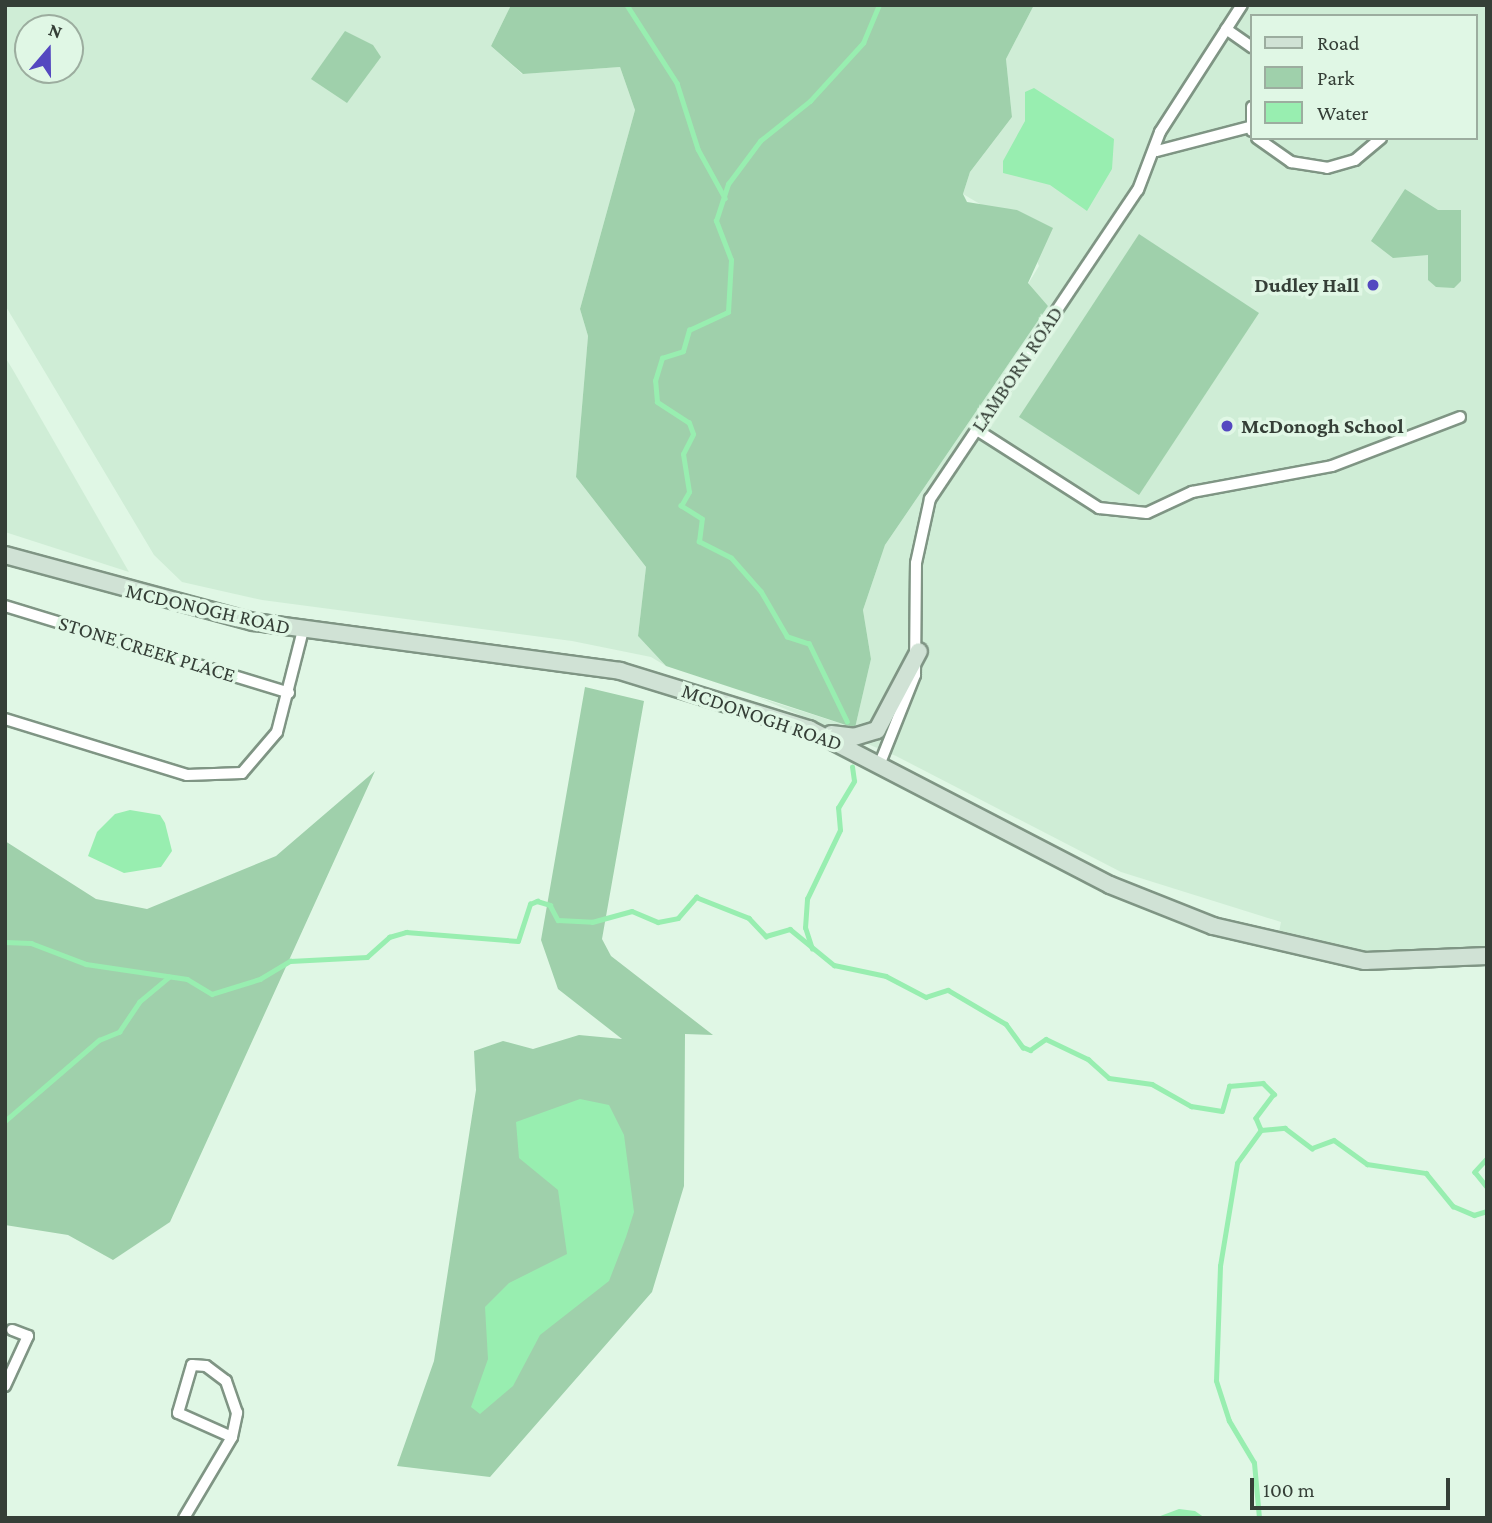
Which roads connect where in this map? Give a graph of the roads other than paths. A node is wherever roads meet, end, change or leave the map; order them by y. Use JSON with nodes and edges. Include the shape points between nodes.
{"nodes":[{"id":1,"x":1242,"y":5,"type":"edge"},
{"id":2,"x":1226,"y":29,"type":"junction"},
{"id":3,"x":1250,"y":46,"type":"edge"},
{"id":4,"x":1250,"y":129,"type":"edge"},
{"id":5,"x":1260,"y":140,"type":"edge"},
{"id":6,"x":1379,"y":140,"type":"edge"},
{"id":7,"x":1157,"y":151,"type":"junction"},
{"id":8,"x":1460,"y":417,"type":"dead end"},
{"id":9,"x":976,"y":430,"type":"junction"},
{"id":10,"x":5,"y":555,"type":"edge"},
{"id":11,"x":5,"y":606,"type":"edge"},
{"id":12,"x":303,"y":630,"type":"junction"},
{"id":13,"x":919,"y":651,"type":"junction"},
{"id":14,"x":289,"y":693,"type":"junction"},
{"id":15,"x":5,"y":719,"type":"edge"},
{"id":16,"x":809,"y":729,"type":"junction"},
{"id":17,"x":880,"y":763,"type":"junction"},
{"id":18,"x":1487,"y":956,"type":"edge"},
{"id":19,"x":12,"y":1330,"type":"dead end"},
{"id":20,"x":5,"y":1386,"type":"edge"},
{"id":21,"x":232,"y":1437,"type":"junction"},
{"id":22,"x":184,"y":1518,"type":"edge"}],
"edges":[{"from":1,"to":2,"type":"street","name":"LAMBORN ROAD"},
{"from":2,"to":3,"type":"street"},
{"from":2,"to":7,"type":"street","name":"LAMBORN ROAD","via":[[1160,132]]},
{"from":4,"to":7,"type":"street"},
{"from":5,"to":6,"type":"street","via":[[1291,162],[1327,167],[1355,160]]},
{"from":7,"to":9,"type":"street","name":"LAMBORN ROAD","via":[[1138,190]]},
{"from":8,"to":9,"type":"street","via":[[1332,466],[1200,490],[1135,513],[1080,499]]},
{"from":9,"to":13,"type":"street","name":"LAMBORN ROAD","via":[[930,499],[921,527]]},
{"from":10,"to":12,"type":"main road","name":"MCDONOGH ROAD","via":[[166,603]]},
{"from":11,"to":14,"type":"street","name":"STONE CREEK PLACE"},
{"from":12,"to":14,"type":"street"},
{"from":12,"to":16,"type":"main road","name":"MCDONOGH ROAD","via":[[583,663]]},
{"from":13,"to":16,"type":"main road","via":[[877,730],[854,737]]},
{"from":13,"to":17,"type":"street","name":"LAMBORN ROAD","via":[[909,695]]},
{"from":14,"to":15,"type":"street","via":[[268,748],[242,773],[226,777],[187,775]]},
{"from":16,"to":17,"type":"main road","name":"MCDONOGH ROAD"},
{"from":17,"to":18,"type":"main road","name":"MCDONOGH ROAD","via":[[1110,885],[1213,926],[1365,961]]},
{"from":19,"to":20,"type":"street","via":[[28,1336]]},
{"from":21,"to":21,"type":"street","via":[[237,1413],[232,1392],[217,1373],[192,1365],[178,1413]]},
{"from":21,"to":22,"type":"street"}]}
